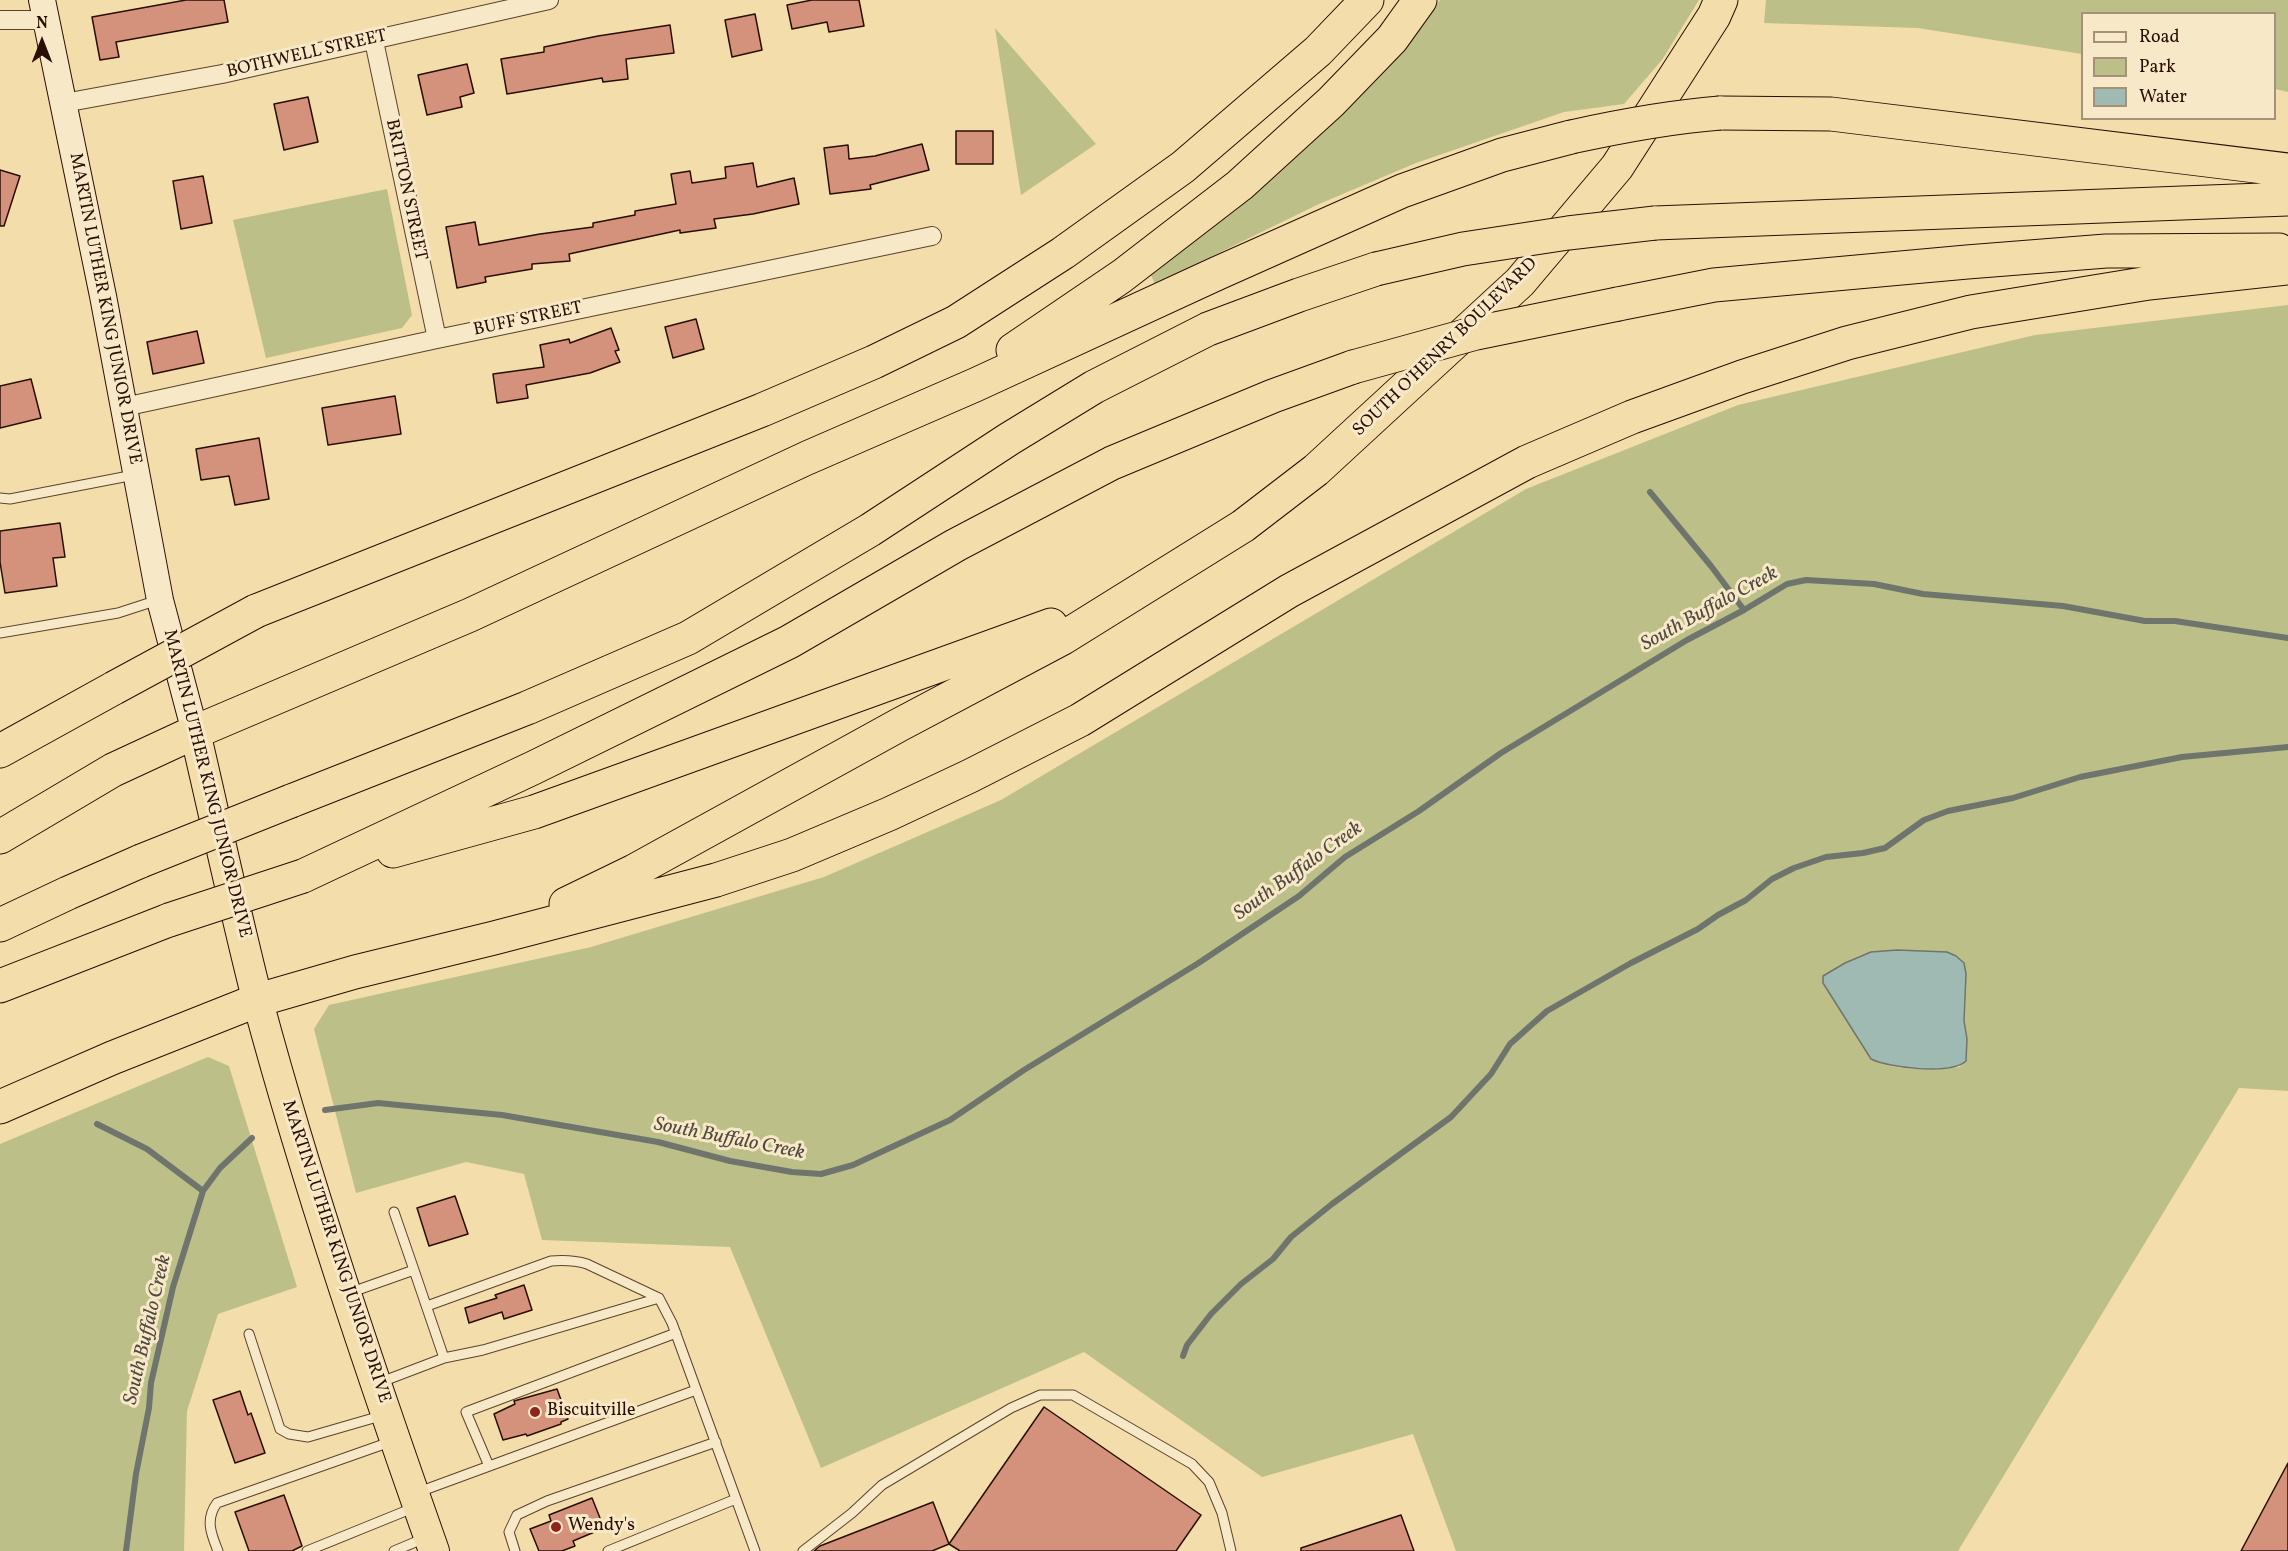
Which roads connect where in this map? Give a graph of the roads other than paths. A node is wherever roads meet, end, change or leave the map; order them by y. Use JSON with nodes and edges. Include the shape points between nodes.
{"nodes":[{"id":1,"x":549,"y":0,"type":"edge"},
{"id":2,"x":1367,"y":0,"type":"edge"},
{"id":3,"x":1420,"y":0,"type":"edge"},
{"id":4,"x":1721,"y":0,"type":"edge"},
{"id":5,"x":44,"y":10,"type":"edge"},
{"id":6,"x":0,"y":20,"type":"edge"},
{"id":7,"x":374,"y":41,"type":"junction"},
{"id":8,"x":64,"y":103,"type":"junction"},
{"id":9,"x":2288,"y":170,"type":"edge"},
{"id":10,"x":2288,"y":199,"type":"edge"},
{"id":11,"x":932,"y":236,"type":"dead end"},
{"id":12,"x":2288,"y":250,"type":"edge"},
{"id":13,"x":2288,"y":268,"type":"edge"},
{"id":14,"x":437,"y":339,"type":"junction"},
{"id":15,"x":124,"y":407,"type":"junction"},
{"id":16,"x":807,"y":458,"type":"junction"},
{"id":17,"x":136,"y":474,"type":"junction"},
{"id":18,"x":0,"y":498,"type":"edge"},
{"id":19,"x":1155,"y":581,"type":"junction"},
{"id":20,"x":160,"y":600,"type":"junction"},
{"id":21,"x":0,"y":633,"type":"edge"},
{"id":22,"x":195,"y":732,"type":"junction"},
{"id":23,"x":0,"y":752,"type":"edge"},
{"id":24,"x":0,"y":837,"type":"edge"},
{"id":25,"x":303,"y":876,"type":"junction"},
{"id":26,"x":0,"y":926,"type":"edge"},
{"id":27,"x":494,"y":938,"type":"junction"},
{"id":28,"x":0,"y":986,"type":"edge"},
{"id":29,"x":258,"y":1000,"type":"junction"},
{"id":30,"x":0,"y":1107,"type":"edge"},
{"id":31,"x":393,"y":1212,"type":"dead end"},
{"id":32,"x":414,"y":1270,"type":"junction"},
{"id":33,"x":347,"y":1293,"type":"junction"},
{"id":34,"x":659,"y":1298,"type":"junction"},
{"id":35,"x":427,"y":1306,"type":"junction"},
{"id":36,"x":676,"y":1333,"type":"junction"},
{"id":37,"x":249,"y":1334,"type":"dead end"},
{"id":38,"x":444,"y":1358,"type":"junction"},
{"id":39,"x":377,"y":1384,"type":"junction"},
{"id":40,"x":696,"y":1390,"type":"junction"},
{"id":41,"x":391,"y":1427,"type":"junction"},
{"id":42,"x":716,"y":1442,"type":"junction"},
{"id":43,"x":489,"y":1466,"type":"junction"},
{"id":44,"x":736,"y":1499,"type":"junction"},
{"id":45,"x":416,"y":1500,"type":"junction"},
{"id":46,"x":432,"y":1544,"type":"edge"},
{"id":47,"x":817,"y":1546,"type":"edge"},
{"id":48,"x":218,"y":1551,"type":"edge"},
{"id":49,"x":307,"y":1551,"type":"edge"},
{"id":50,"x":394,"y":1551,"type":"edge"},
{"id":51,"x":515,"y":1551,"type":"edge"},
{"id":52,"x":608,"y":1551,"type":"edge"},
{"id":53,"x":755,"y":1551,"type":"edge"},
{"id":54,"x":803,"y":1551,"type":"edge"},
{"id":55,"x":1231,"y":1551,"type":"edge"}],
"edges":[{"from":1,"to":7,"type":"street","name":"BOTHWELL STREET"},
{"from":2,"to":23,"type":"highway","bridge":true,"via":[[1318,51],[1183,167],[1064,254],[956,322],[762,410],[255,610]]},
{"from":3,"to":16,"type":"highway","via":[[1392,39],[1331,102],[1240,184],[1122,276],[1005,356]]},
{"from":4,"to":19,"type":"highway","name":"SOUTH O'HENRY BOULEVARD","via":[[1617,167],[1520,282],[1316,470],[1243,526]]},
{"from":5,"to":6,"type":"street"},
{"from":5,"to":8,"type":"main road","name":"MARTIN LUTHER KING JUNIOR DRIVE"},
{"from":7,"to":8,"type":"street","name":"BOTHWELL STREET"},
{"from":7,"to":14,"type":"street","name":"BRITTON STREET"},
{"from":8,"to":15,"type":"main road","name":"MARTIN LUTHER KING JUNIOR DRIVE"},
{"from":9,"to":16,"type":"highway","bridge":true,"via":[[1850,116],[1720,113],[1635,123],[1502,155],[1402,191]]},
{"from":10,"to":26,"type":"highway","bridge":true,"via":[[1655,223],[1463,249],[1376,269],[1208,329],[1094,387],[870,530],[688,638],[527,708],[141,861]]},
{"from":11,"to":14,"type":"street","name":"BUFF STREET"},
{"from":12,"to":25,"type":"highway","bridge":true,"via":[[2106,251],[1714,285],[1476,333],[1353,367],[1112,463],[956,545],[789,642]]},
{"from":13,"to":27,"type":"highway","via":[[2149,283],[1971,312],[1847,343],[1632,417],[1527,462],[1289,591],[1080,720],[889,814],[792,855],[716,880]]},
{"from":14,"to":15,"type":"street","name":"BUFF STREET"},
{"from":15,"to":17,"type":"main road","name":"MARTIN LUTHER KING JUNIOR DRIVE"},
{"from":16,"to":22,"type":"highway","via":[[470,615]]},
{"from":17,"to":18,"type":"lane"},
{"from":17,"to":20,"type":"main road","name":"MARTIN LUTHER KING JUNIOR DRIVE"},
{"from":19,"to":25,"type":"highway","via":[[1037,631],[534,812]]},
{"from":19,"to":27,"type":"highway","via":[[1064,638],[634,871]]},
{"from":20,"to":21,"type":"lane","via":[[118,613]]},
{"from":20,"to":22,"type":"main road","name":"MARTIN LUTHER KING JUNIOR DRIVE"},
{"from":22,"to":24,"type":"highway","via":[[113,770]]},
{"from":22,"to":29,"type":"highway","name":"MARTIN LUTHER KING JUNIOR DRIVE"},
{"from":25,"to":28,"type":"highway","bridge":true,"via":[[169,920]]},
{"from":27,"to":29,"type":"highway"},
{"from":29,"to":30,"type":"highway"},
{"from":29,"to":33,"type":"highway","name":"MARTIN LUTHER KING JUNIOR DRIVE","via":[[297,1141]]},
{"from":31,"to":32,"type":"lane"},
{"from":32,"to":33,"type":"lane"},
{"from":32,"to":35,"type":"lane"},
{"from":33,"to":39,"type":"highway","name":"MARTIN LUTHER KING JUNIOR DRIVE"},
{"from":34,"to":35,"type":"lane","via":[[587,1264],[564,1260],[551,1261]]},
{"from":34,"to":36,"type":"lane"},
{"from":34,"to":38,"type":"lane"},
{"from":35,"to":38,"type":"lane"},
{"from":36,"to":40,"type":"lane"},
{"from":36,"to":43,"type":"lane","via":[[466,1413]]},
{"from":37,"to":41,"type":"lane","via":[[280,1429],[308,1437]]},
{"from":38,"to":39,"type":"lane"},
{"from":39,"to":41,"type":"highway","name":"MARTIN LUTHER KING JUNIOR DRIVE"},
{"from":40,"to":42,"type":"lane"},
{"from":40,"to":43,"type":"lane"},
{"from":41,"to":45,"type":"highway","name":"MARTIN LUTHER KING JUNIOR DRIVE"},
{"from":41,"to":48,"type":"lane","via":[[217,1503],[210,1511],[210,1532]]},
{"from":42,"to":44,"type":"lane"},
{"from":42,"to":51,"type":"lane","via":[[517,1515],[509,1532]]},
{"from":43,"to":45,"type":"lane"},
{"from":44,"to":52,"type":"lane"},
{"from":44,"to":53,"type":"lane"},
{"from":45,"to":46,"type":"highway","name":"MARTIN LUTHER KING JUNIOR DRIVE"},
{"from":45,"to":49,"type":"lane"},
{"from":46,"to":50,"type":"lane"},
{"from":47,"to":54,"type":"lane"},
{"from":47,"to":55,"type":"lane","via":[[882,1485],[1011,1408],[1040,1395],[1073,1395],[1192,1464],[1209,1482]]}]}
